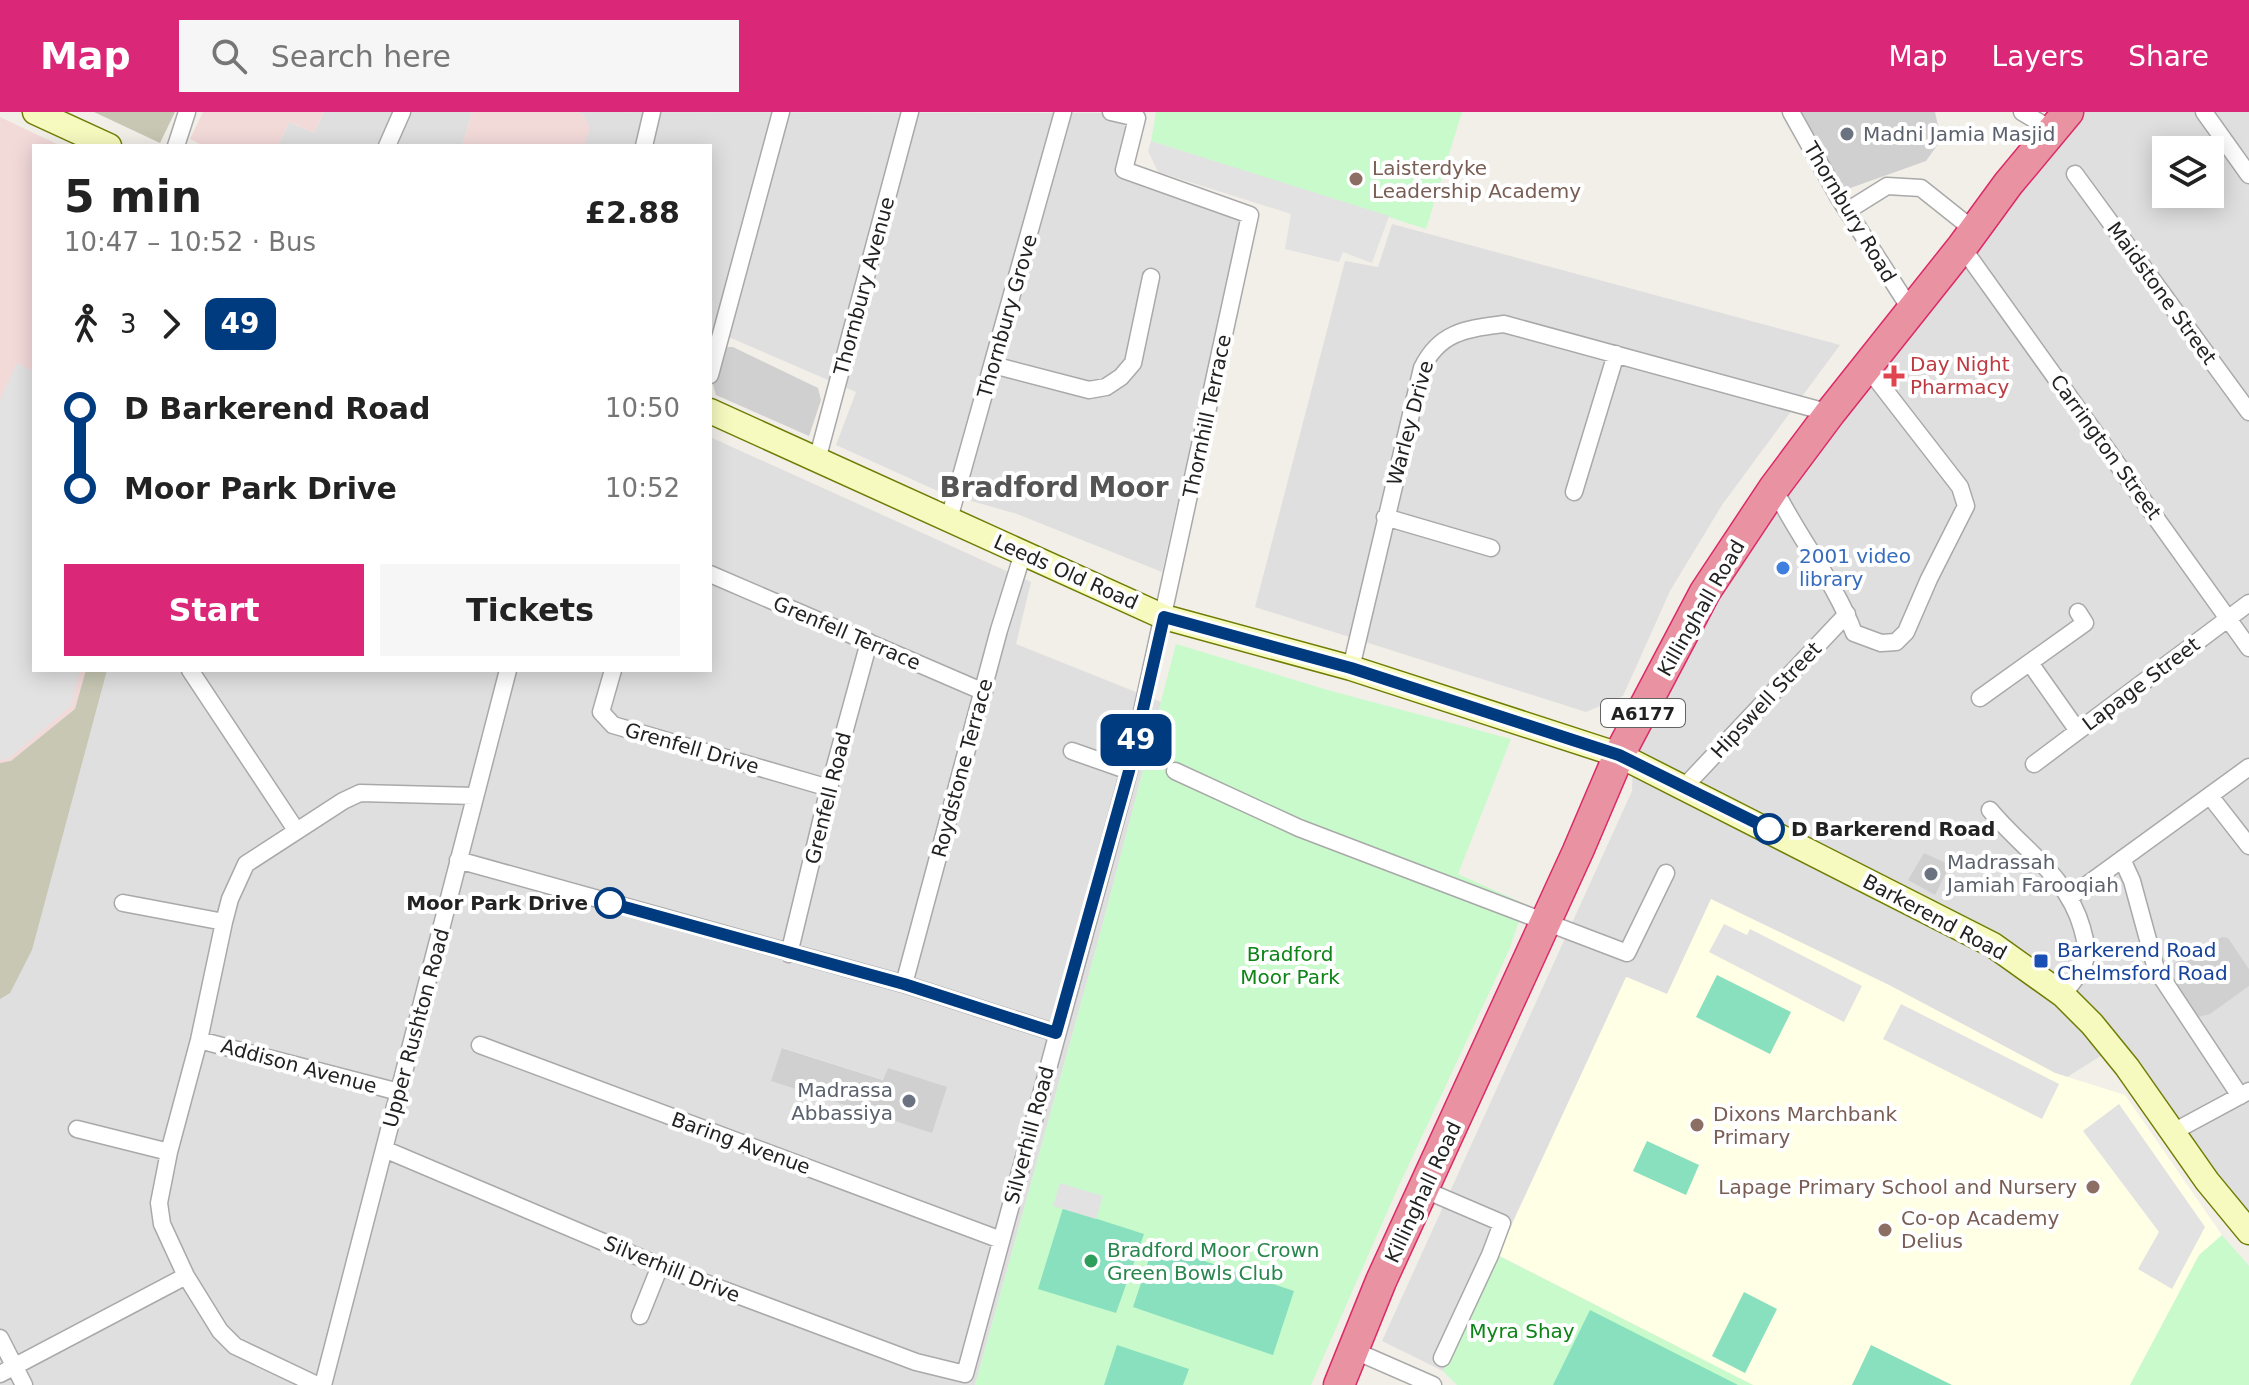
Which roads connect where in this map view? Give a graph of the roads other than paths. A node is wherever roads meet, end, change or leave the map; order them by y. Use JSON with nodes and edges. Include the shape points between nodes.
{"nodes":[{"id":1,"x":187,"y":112,"type":"edge"},
{"id":2,"x":402,"y":112,"type":"edge"},
{"id":3,"x":652,"y":112,"type":"edge"},
{"id":4,"x":781,"y":112,"type":"edge"},
{"id":5,"x":910,"y":112,"type":"edge"},
{"id":6,"x":1063,"y":112,"type":"edge"},
{"id":7,"x":1111,"y":112,"type":"edge"},
{"id":8,"x":1791,"y":112,"type":"edge"},
{"id":9,"x":2022,"y":112,"type":"edge"},
{"id":10,"x":2204,"y":112,"type":"edge"},
{"id":11,"x":49,"y":115,"type":"edge"},
{"id":12,"x":2061,"y":121,"type":"edge"},
{"id":13,"x":105,"y":144,"type":"edge"},
{"id":14,"x":177,"y":144,"type":"edge"},
{"id":15,"x":388,"y":144,"type":"edge"},
{"id":16,"x":644,"y":144,"type":"edge"},
{"id":17,"x":2075,"y":174,"type":"dead end"},
{"id":18,"x":2249,"y":175,"type":"edge"},
{"id":19,"x":1847,"y":211,"type":"junction"},
{"id":20,"x":1969,"y":239,"type":"junction"},
{"id":21,"x":1151,"y":277,"type":"dead end"},
{"id":22,"x":1911,"y":310,"type":"junction"},
{"id":23,"x":1616,"y":354,"type":"junction"},
{"id":24,"x":993,"y":365,"type":"junction"},
{"id":25,"x":1867,"y":367,"type":"junction"},
{"id":26,"x":712,"y":368,"type":"edge"},
{"id":27,"x":712,"y":412,"type":"edge"},
{"id":28,"x":2249,"y":412,"type":"edge"},
{"id":29,"x":1830,"y":413,"type":"junction"},
{"id":30,"x":817,"y":460,"type":"junction"},
{"id":31,"x":1774,"y":488,"type":"junction"},
{"id":32,"x":1574,"y":492,"type":"dead end"},
{"id":33,"x":1385,"y":517,"type":"junction"},
{"id":34,"x":949,"y":519,"type":"junction"},
{"id":35,"x":1491,"y":548,"type":"dead end"},
{"id":36,"x":1023,"y":553,"type":"junction"},
{"id":37,"x":712,"y":575,"type":"edge"},
{"id":38,"x":2249,"y":603,"type":"edge"},
{"id":39,"x":2078,"y":612,"type":"dead end"},
{"id":40,"x":1847,"y":614,"type":"junction"},
{"id":41,"x":1164,"y":617,"type":"junction"},
{"id":42,"x":2229,"y":618,"type":"junction"},
{"id":43,"x":869,"y":642,"type":"junction"},
{"id":44,"x":2247,"y":644,"type":"edge"},
{"id":45,"x":2030,"y":663,"type":"junction"},
{"id":46,"x":1351,"y":668,"type":"junction"},
{"id":47,"x":191,"y":672,"type":"edge"},
{"id":48,"x":505,"y":672,"type":"edge"},
{"id":49,"x":612,"y":672,"type":"edge"},
{"id":50,"x":984,"y":692,"type":"junction"},
{"id":51,"x":1980,"y":698,"type":"dead end"},
{"id":52,"x":2078,"y":731,"type":"junction"},
{"id":53,"x":1072,"y":751,"type":"dead end"},
{"id":54,"x":1619,"y":755,"type":"junction"},
{"id":55,"x":2034,"y":764,"type":"dead end"},
{"id":56,"x":2249,"y":767,"type":"edge"},
{"id":57,"x":1129,"y":771,"type":"junction"},
{"id":58,"x":1175,"y":771,"type":"dead end"},
{"id":59,"x":1685,"y":786,"type":"junction"},
{"id":60,"x":829,"y":788,"type":"junction"},
{"id":61,"x":475,"y":796,"type":"junction"},
{"id":62,"x":2210,"y":796,"type":"junction"},
{"id":63,"x":1990,"y":810,"type":"dead end"},
{"id":64,"x":296,"y":830,"type":"junction"},
{"id":65,"x":2249,"y":846,"type":"edge"},
{"id":66,"x":2122,"y":859,"type":"junction"},
{"id":67,"x":458,"y":860,"type":"junction"},
{"id":68,"x":1666,"y":873,"type":"dead end"},
{"id":69,"x":2070,"y":897,"type":"junction"},
{"id":70,"x":123,"y":903,"type":"dead end"},
{"id":71,"x":1545,"y":921,"type":"junction"},
{"id":72,"x":224,"y":922,"type":"junction"},
{"id":73,"x":789,"y":954,"type":"junction"},
{"id":74,"x":904,"y":984,"type":"junction"},
{"id":75,"x":2063,"y":995,"type":"junction"},
{"id":76,"x":1056,"y":1033,"type":"junction"},
{"id":77,"x":199,"y":1040,"type":"junction"},
{"id":78,"x":480,"y":1045,"type":"dead end"},
{"id":79,"x":399,"y":1092,"type":"junction"},
{"id":80,"x":2245,"y":1093,"type":"edge"},
{"id":81,"x":77,"y":1129,"type":"dead end"},
{"id":82,"x":2173,"y":1132,"type":"junction"},
{"id":83,"x":384,"y":1149,"type":"junction"},
{"id":84,"x":169,"y":1152,"type":"junction"},
{"id":85,"x":1425,"y":1190,"type":"junction"},
{"id":86,"x":2249,"y":1232,"type":"edge"},
{"id":87,"x":1001,"y":1240,"type":"junction"},
{"id":88,"x":660,"y":1266,"type":"junction"},
{"id":89,"x":186,"y":1276,"type":"junction"},
{"id":90,"x":640,"y":1316,"type":"dead end"},
{"id":91,"x":0,"y":1338,"type":"edge"},
{"id":92,"x":1353,"y":1350,"type":"junction"},
{"id":93,"x":1442,"y":1358,"type":"dead end"},
{"id":94,"x":7,"y":1370,"type":"edge"},
{"id":95,"x":965,"y":1374,"type":"joint"},
{"id":96,"x":24,"y":1385,"type":"edge"},
{"id":97,"x":317,"y":1385,"type":"edge"},
{"id":98,"x":323,"y":1385,"type":"edge"},
{"id":99,"x":1339,"y":1385,"type":"edge"},
{"id":100,"x":1433,"y":1385,"type":"edge"}],
"edges":[{"from":1,"to":14,"type":"street"},
{"from":2,"to":15,"type":"street"},
{"from":3,"to":16,"type":"street"},
{"from":4,"to":26,"type":"street"},
{"from":5,"to":30,"type":"street","name":"Thornbury Avenue"},
{"from":6,"to":24,"type":"street","name":"Thornbury Grove"},
{"from":7,"to":41,"type":"street","name":"Thornhill Terrace","via":[[1137,118],[1124,170],[1250,215]]},
{"from":8,"to":19,"type":"street","name":"Thornbury Road"},
{"from":9,"to":12,"type":"street"},
{"from":10,"to":18,"type":"street"},
{"from":11,"to":13,"type":"main road"},
{"from":12,"to":20,"type":"highway","name":"Killinghall Road","number":"A6177"},
{"from":17,"to":28,"type":"street","name":"Maidstone Street"},
{"from":19,"to":20,"type":"street","name":"Carrington Street","via":[[1887,186],[1921,188]]},
{"from":19,"to":22,"type":"street","name":"Thornbury Road"},
{"from":20,"to":22,"type":"highway","name":"Killinghall Road","number":"A6177"},
{"from":20,"to":42,"type":"street","name":"Carrington Street"},
{"from":21,"to":24,"type":"street","via":[[1133,363],[1106,387],[1089,390]]},
{"from":22,"to":25,"type":"highway","name":"Killinghall Road","number":"A6177"},
{"from":23,"to":29,"type":"street","name":"Warley Drive"},
{"from":23,"to":32,"type":"street"},
{"from":23,"to":33,"type":"street","name":"Warley Drive","via":[[1504,324],[1465,328],[1446,340],[1430,352],[1422,368]]},
{"from":24,"to":34,"type":"street","name":"Thornbury Grove"},
{"from":25,"to":29,"type":"highway","name":"Killinghall Road","number":"A6177"},
{"from":25,"to":40,"type":"street","via":[[1960,487],[1966,506],[1906,632],[1896,642],[1881,643],[1854,633]]},
{"from":27,"to":30,"type":"main road","name":"Leeds Old Road"},
{"from":29,"to":31,"type":"highway","name":"Killinghall Road","number":"A6177"},
{"from":30,"to":34,"type":"main road","name":"Leeds Old Road"},
{"from":31,"to":40,"type":"street"},
{"from":31,"to":54,"type":"highway","name":"Killinghall Road","number":"A6177","via":[[1705,592]]},
{"from":33,"to":35,"type":"street"},
{"from":33,"to":46,"type":"street","name":"Warley Drive"},
{"from":34,"to":36,"type":"main road","name":"Leeds Old Road"},
{"from":36,"to":41,"type":"main road","name":"Leeds Old Road"},
{"from":36,"to":50,"type":"street","name":"Roydstone Terrace"},
{"from":37,"to":43,"type":"street","name":"Grenfell Terrace"},
{"from":38,"to":42,"type":"street","name":"Lapage Street"},
{"from":39,"to":45,"type":"street","via":[[2085,623]]},
{"from":40,"to":59,"type":"street","name":"Hipswell Street"},
{"from":41,"to":46,"type":"main road","name":"Leeds Old Road"},
{"from":41,"to":57,"type":"street","name":"Silverhill Road"},
{"from":42,"to":44,"type":"street","name":"Carrington Street"},
{"from":42,"to":52,"type":"street","name":"Lapage Street"},
{"from":43,"to":50,"type":"street","name":"Grenfell Terrace"},
{"from":43,"to":60,"type":"street","name":"Grenfell Road"},
{"from":45,"to":51,"type":"street"},
{"from":45,"to":52,"type":"street"},
{"from":46,"to":54,"type":"main road","name":"Leeds Old Road"},
{"from":47,"to":64,"type":"street"},
{"from":48,"to":61,"type":"street","name":"Upper Rushton Road"},
{"from":49,"to":60,"type":"street","name":"Grenfell Drive","via":[[601,712],[613,725]]},
{"from":50,"to":74,"type":"street","name":"Roydstone Terrace"},
{"from":52,"to":55,"type":"street","name":"Lapage Street"},
{"from":53,"to":57,"type":"street"},
{"from":54,"to":59,"type":"main road","name":"Barkerend Road"},
{"from":54,"to":71,"type":"highway","name":"Killinghall Road","number":"A6177"},
{"from":56,"to":62,"type":"street"},
{"from":57,"to":76,"type":"street","name":"Silverhill Road"},
{"from":58,"to":71,"type":"street","via":[[1299,828]]},
{"from":59,"to":75,"type":"main road","name":"Barkerend Road","via":[[1993,945]]},
{"from":60,"to":73,"type":"street","name":"Grenfell Road"},
{"from":61,"to":64,"type":"street","via":[[360,793]]},
{"from":61,"to":67,"type":"street","name":"Upper Rushton Road"},
{"from":62,"to":65,"type":"street"},
{"from":62,"to":66,"type":"street"},
{"from":63,"to":69,"type":"street"},
{"from":64,"to":72,"type":"street","via":[[246,864]]},
{"from":66,"to":69,"type":"street"},
{"from":66,"to":80,"type":"street","via":[[2156,969]]},
{"from":67,"to":73,"type":"street"},
{"from":67,"to":79,"type":"street","name":"Upper Rushton Road"},
{"from":68,"to":71,"type":"street","via":[[1627,953]]},
{"from":69,"to":75,"type":"street","via":[[2088,949],[2084,966]]},
{"from":70,"to":72,"type":"street"},
{"from":71,"to":85,"type":"highway","name":"Killinghall Road","number":"A6177"},
{"from":72,"to":77,"type":"street"},
{"from":73,"to":74,"type":"street"},
{"from":74,"to":76,"type":"street"},
{"from":75,"to":82,"type":"main road","name":"Barkerend Road","via":[[2112,1048]]},
{"from":76,"to":87,"type":"street","name":"Silverhill Road"},
{"from":77,"to":79,"type":"street","name":"Addison Avenue"},
{"from":77,"to":84,"type":"street"},
{"from":78,"to":87,"type":"street","name":"Baring Avenue"},
{"from":79,"to":83,"type":"street","name":"Upper Rushton Road"},
{"from":80,"to":82,"type":"street"},
{"from":81,"to":84,"type":"street"},
{"from":82,"to":86,"type":"main road","name":"Barkerend Road"},
{"from":83,"to":88,"type":"street","name":"Silverhill Drive"},
{"from":83,"to":98,"type":"street","name":"Upper Rushton Road"},
{"from":84,"to":89,"type":"street","via":[[159,1203],[162,1224]]},
{"from":85,"to":92,"type":"highway","name":"Killinghall Road","number":"A6177"},
{"from":85,"to":93,"type":"street","via":[[1502,1223]]},
{"from":87,"to":95,"type":"street","name":"Silverhill Road"},
{"from":88,"to":90,"type":"street"},
{"from":88,"to":95,"type":"street","name":"Silverhill Drive","via":[[916,1362]]},
{"from":89,"to":94,"type":"street"},
{"from":89,"to":97,"type":"street","via":[[235,1346]]},
{"from":91,"to":94,"type":"street"},
{"from":92,"to":99,"type":"highway","name":"Killinghall Road","number":"A6177"},
{"from":92,"to":100,"type":"street"},
{"from":94,"to":96,"type":"street"}]}
